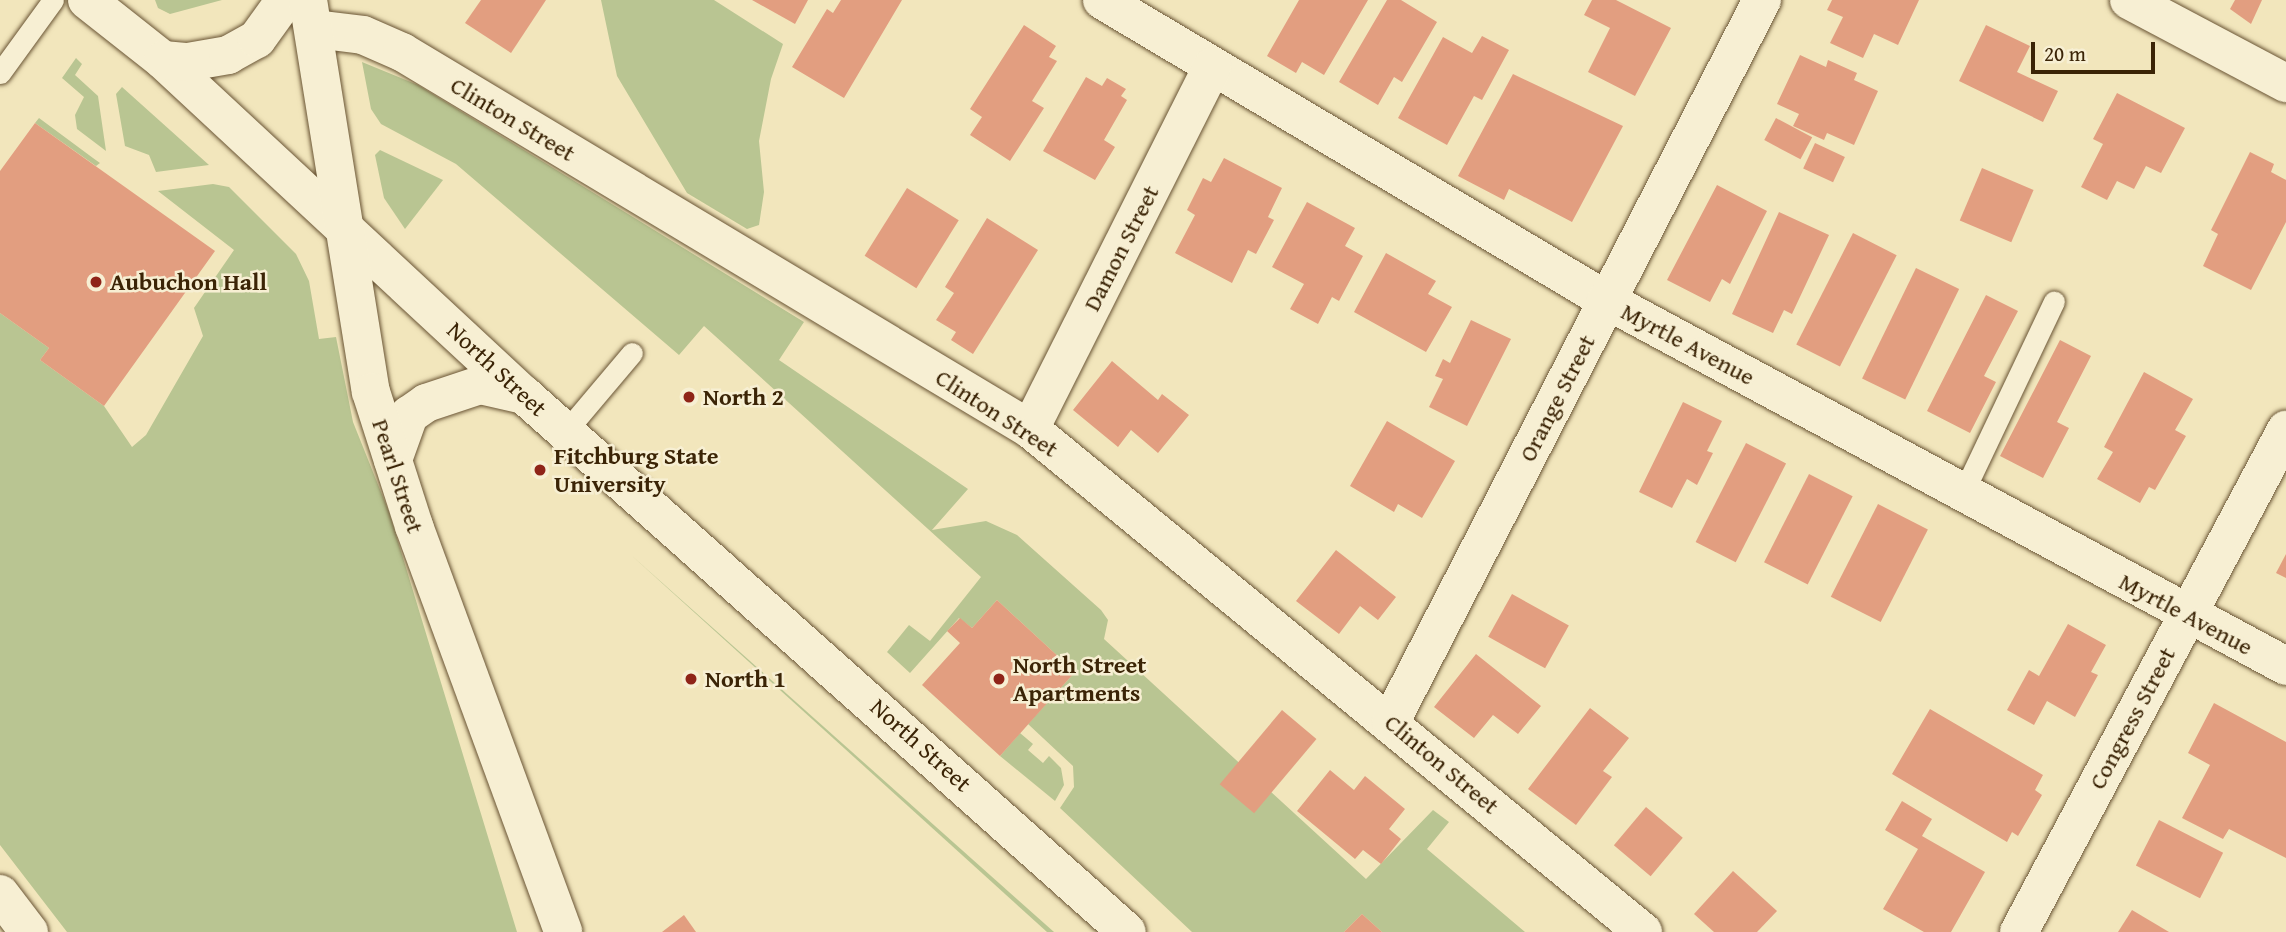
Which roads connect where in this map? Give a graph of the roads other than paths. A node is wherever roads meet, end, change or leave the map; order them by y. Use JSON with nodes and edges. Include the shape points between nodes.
{"nodes":[{"id":1,"x":53,"y":0,"type":"edge"},
{"id":2,"x":87,"y":0,"type":"edge"},
{"id":3,"x":285,"y":0,"type":"edge"},
{"id":4,"x":1762,"y":0,"type":"edge"},
{"id":5,"x":2129,"y":0,"type":"edge"},
{"id":6,"x":1106,"y":1,"type":"edge"},
{"id":7,"x":312,"y":14,"type":"edge"},
{"id":8,"x":163,"y":60,"type":"junction"},
{"id":9,"x":1212,"y":67,"type":"junction"},
{"id":10,"x":0,"y":73,"type":"edge"},
{"id":11,"x":2286,"y":83,"type":"edge"},
{"id":12,"x":341,"y":224,"type":"junction"},
{"id":13,"x":1606,"y":300,"type":"junction"},
{"id":14,"x":2054,"y":301,"type":"dead end"},
{"id":15,"x":632,"y":353,"type":"dead end"},
{"id":16,"x":524,"y":395,"type":"junction"},
{"id":17,"x":1030,"y":429,"type":"junction"},
{"id":18,"x":2286,"y":430,"type":"edge"},
{"id":19,"x":566,"y":431,"type":"junction"},
{"id":20,"x":393,"y":460,"type":"junction"},
{"id":21,"x":1963,"y":493,"type":"junction"},
{"id":22,"x":2188,"y":615,"type":"junction"},
{"id":23,"x":2286,"y":666,"type":"edge"},
{"id":24,"x":1391,"y":721,"type":"junction"},
{"id":25,"x":0,"y":894,"type":"edge"},
{"id":26,"x":29,"y":932,"type":"edge"},
{"id":27,"x":563,"y":932,"type":"edge"},
{"id":28,"x":1127,"y":932,"type":"edge"},
{"id":29,"x":1643,"y":932,"type":"edge"},
{"id":30,"x":2019,"y":932,"type":"edge"}],
"edges":[{"from":1,"to":10,"type":"lane"},
{"from":2,"to":8,"type":"street","name":"North Street"},
{"from":3,"to":8,"type":"street","via":[[257,39],[235,52],[188,62]]},
{"from":4,"to":13,"type":"street","name":"Orange Street"},
{"from":5,"to":11,"type":"street"},
{"from":6,"to":9,"type":"street","name":"Myrtle Avenue"},
{"from":7,"to":12,"type":"street","name":"Pearl Street"},
{"from":7,"to":17,"type":"street","name":"Clinton Street","via":[[402,52]]},
{"from":8,"to":12,"type":"street","name":"North Street"},
{"from":9,"to":13,"type":"street","name":"Myrtle Avenue"},
{"from":9,"to":17,"type":"street","name":"Damon Street"},
{"from":12,"to":16,"type":"street","name":"North Street"},
{"from":12,"to":20,"type":"street","name":"Pearl Street","via":[[371,392]]},
{"from":13,"to":21,"type":"street","name":"Myrtle Avenue"},
{"from":13,"to":24,"type":"street","name":"Orange Street"},
{"from":14,"to":21,"type":"lane"},
{"from":15,"to":19,"type":"lane"},
{"from":16,"to":19,"type":"street","name":"North Street"},
{"from":16,"to":20,"type":"street","via":[[481,385],[426,403],[409,415]]},
{"from":17,"to":24,"type":"street","name":"Clinton Street"},
{"from":18,"to":22,"type":"street","name":"Congress Street"},
{"from":19,"to":28,"type":"street","name":"North Street"},
{"from":20,"to":27,"type":"street","name":"Pearl Street"},
{"from":21,"to":22,"type":"street","name":"Myrtle Avenue"},
{"from":22,"to":23,"type":"street","name":"Myrtle Avenue"},
{"from":22,"to":30,"type":"street","name":"Congress Street"},
{"from":24,"to":29,"type":"street","name":"Clinton Street"},
{"from":25,"to":26,"type":"street"}]}
